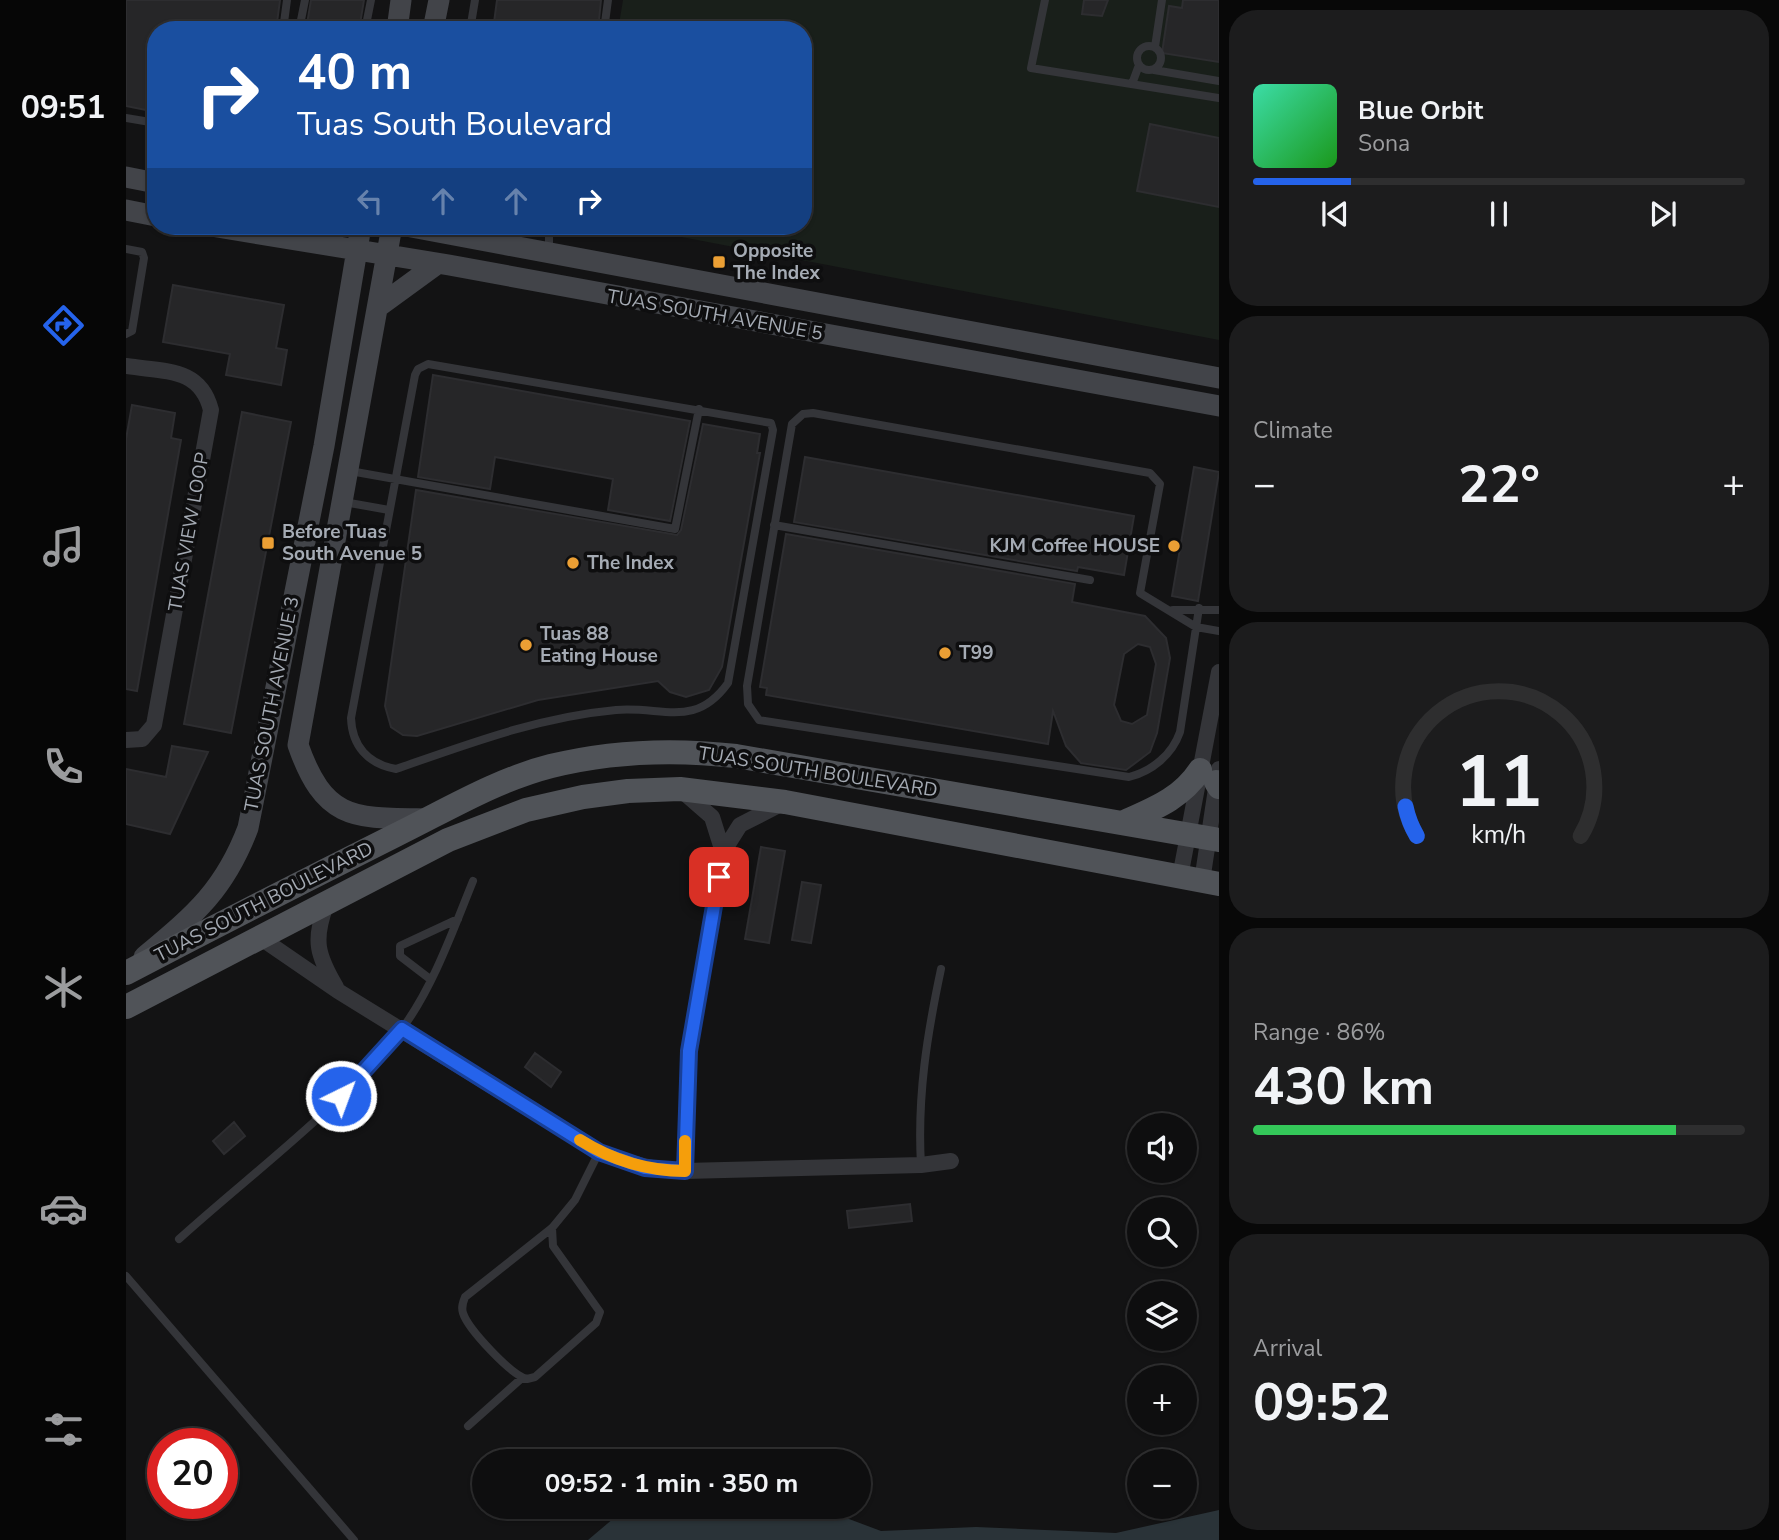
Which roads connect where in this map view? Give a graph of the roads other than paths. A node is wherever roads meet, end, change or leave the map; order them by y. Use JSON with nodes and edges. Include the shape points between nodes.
{"nodes":[{"id":1,"x":288,"y":0,"type":"edge"},
{"id":2,"x":305,"y":0,"type":"edge"},
{"id":3,"x":371,"y":0,"type":"edge"},
{"id":4,"x":401,"y":0,"type":"edge"},
{"id":5,"x":439,"y":0,"type":"edge"},
{"id":6,"x":474,"y":0,"type":"edge"},
{"id":7,"x":608,"y":0,"type":"edge"},
{"id":8,"x":1045,"y":0,"type":"edge"},
{"id":9,"x":1162,"y":0,"type":"edge"},
{"id":10,"x":284,"y":21,"type":"edge"},
{"id":11,"x":301,"y":21,"type":"edge"},
{"id":12,"x":367,"y":21,"type":"edge"},
{"id":13,"x":398,"y":21,"type":"edge"},
{"id":14,"x":435,"y":21,"type":"edge"},
{"id":15,"x":471,"y":21,"type":"edge"},
{"id":16,"x":605,"y":21,"type":"edge"},
{"id":17,"x":1155,"y":47,"type":"junction"},
{"id":18,"x":1139,"y":65,"type":"junction"},
{"id":19,"x":1154,"y":69,"type":"junction"},
{"id":20,"x":1219,"y":81,"type":"edge"},
{"id":21,"x":1132,"y":84,"type":"junction"},
{"id":22,"x":1219,"y":98,"type":"edge"},
{"id":23,"x":126,"y":118,"type":"edge"},
{"id":24,"x":147,"y":122,"type":"edge"},
{"id":25,"x":126,"y":177,"type":"edge"},
{"id":26,"x":147,"y":181,"type":"edge"},
{"id":27,"x":126,"y":210,"type":"edge"},
{"id":28,"x":147,"y":214,"type":"edge"},
{"id":29,"x":260,"y":235,"type":"edge"},
{"id":30,"x":359,"y":235,"type":"edge"},
{"id":31,"x":390,"y":235,"type":"edge"},
{"id":32,"x":466,"y":235,"type":"edge"},
{"id":33,"x":549,"y":235,"type":"edge"},
{"id":34,"x":315,"y":245,"type":"junction"},
{"id":35,"x":126,"y":249,"type":"edge"},
{"id":36,"x":356,"y":251,"type":"junction"},
{"id":37,"x":549,"y":254,"type":"junction"},
{"id":38,"x":386,"y":257,"type":"junction"},
{"id":39,"x":437,"y":264,"type":"junction"},
{"id":40,"x":350,"y":292,"type":"junction"},
{"id":41,"x":378,"y":307,"type":"junction"},
{"id":42,"x":126,"y":334,"type":"edge"},
{"id":43,"x":126,"y":366,"type":"edge"},
{"id":44,"x":1214,"y":374,"type":"edge"},
{"id":45,"x":1219,"y":406,"type":"edge"},
{"id":46,"x":699,"y":410,"type":"junction"},
{"id":47,"x":350,"y":471,"type":"junction"},
{"id":48,"x":396,"y":480,"type":"junction"},
{"id":49,"x":344,"y":502,"type":"junction"},
{"id":50,"x":390,"y":510,"type":"junction"},
{"id":51,"x":774,"y":525,"type":"junction"},
{"id":52,"x":1090,"y":580,"type":"dead end"},
{"id":53,"x":1199,"y":608,"type":"junction"},
{"id":54,"x":1173,"y":610,"type":"junction"},
{"id":55,"x":1219,"y":610,"type":"edge"},
{"id":56,"x":1196,"y":627,"type":"junction"},
{"id":57,"x":1219,"y":631,"type":"edge"},
{"id":58,"x":1219,"y":673,"type":"edge"},
{"id":59,"x":126,"y":740,"type":"edge"},
{"id":60,"x":1214,"y":777,"type":"edge"},
{"id":61,"x":680,"y":789,"type":"junction"},
{"id":62,"x":785,"y":802,"type":"junction"},
{"id":63,"x":428,"y":819,"type":"junction"},
{"id":64,"x":1122,"y":823,"type":"junction"},
{"id":65,"x":1205,"y":838,"type":"edge"},
{"id":66,"x":723,"y":852,"type":"junction"},
{"id":67,"x":473,"y":881,"type":"dead end"},
{"id":68,"x":1200,"y":881,"type":"edge"},
{"id":69,"x":326,"y":905,"type":"junction"},
{"id":70,"x":458,"y":919,"type":"junction"},
{"id":71,"x":258,"y":936,"type":"junction"},
{"id":72,"x":941,"y":969,"type":"dead end"},
{"id":73,"x":126,"y":972,"type":"edge"},
{"id":74,"x":430,"y":979,"type":"junction"},
{"id":75,"x":338,"y":990,"type":"junction"},
{"id":76,"x":126,"y":1007,"type":"edge"},
{"id":77,"x":402,"y":1029,"type":"junction"},
{"id":78,"x":599,"y":1152,"type":"junction"},
{"id":79,"x":951,"y":1161,"type":"dead end"},
{"id":80,"x":921,"y":1165,"type":"junction"},
{"id":81,"x":685,"y":1171,"type":"junction"},
{"id":82,"x":552,"y":1228,"type":"junction"},
{"id":83,"x":178,"y":1239,"type":"dead end"},
{"id":84,"x":126,"y":1276,"type":"edge"},
{"id":85,"x":522,"y":1378,"type":"junction"},
{"id":86,"x":468,"y":1426,"type":"dead end"},
{"id":87,"x":354,"y":1540,"type":"edge"}],
"edges":[{"from":1,"to":10,"type":"lane"},
{"from":2,"to":11,"type":"lane"},
{"from":3,"to":12,"type":"lane"},
{"from":4,"to":13,"type":"main road"},
{"from":5,"to":14,"type":"main road"},
{"from":6,"to":15,"type":"lane"},
{"from":7,"to":16,"type":"lane"},
{"from":8,"to":21,"type":"lane","via":[[1031,68]]},
{"from":9,"to":17,"type":"lane"},
{"from":17,"to":18,"type":"lane","via":[[1140,50]]},
{"from":17,"to":19,"type":"lane","via":[[1161,61]]},
{"from":18,"to":19,"type":"lane"},
{"from":18,"to":21,"type":"lane"},
{"from":19,"to":20,"type":"lane"},
{"from":21,"to":22,"type":"lane"},
{"from":23,"to":24,"type":"lane"},
{"from":25,"to":26,"type":"main road"},
{"from":27,"to":28,"type":"main road"},
{"from":29,"to":34,"type":"main road","name":"TUAS SOUTH AVENUE 5"},
{"from":30,"to":36,"type":"main road","name":"TUAS SOUTH AVENUE 3"},
{"from":31,"to":38,"type":"main road","name":"TUAS SOUTH AVENUE 3"},
{"from":32,"to":37,"type":"main road","name":"TUAS SOUTH AVENUE 5"},
{"from":33,"to":37,"type":"lane"},
{"from":34,"to":36,"type":"main road","name":"TUAS SOUTH AVENUE 5"},
{"from":34,"to":40,"type":"main road","via":[[339,271]]},
{"from":35,"to":42,"type":"lane","via":[[142,252],[144,258],[132,331]]},
{"from":36,"to":38,"type":"main road","name":"TUAS SOUTH AVENUE 5"},
{"from":36,"to":40,"type":"main road","name":"TUAS SOUTH AVENUE 3"},
{"from":37,"to":44,"type":"main road","name":"TUAS SOUTH AVENUE 5"},
{"from":38,"to":39,"type":"main road","name":"TUAS SOUTH AVENUE 5"},
{"from":38,"to":41,"type":"main road","name":"TUAS SOUTH AVENUE 3"},
{"from":39,"to":41,"type":"main road"},
{"from":39,"to":45,"type":"main road","name":"TUAS SOUTH AVENUE 5"},
{"from":40,"to":73,"type":"main road","name":"TUAS SOUTH AVENUE 3","via":[[248,828],[219,887]]},
{"from":41,"to":47,"type":"main road","name":"TUAS SOUTH AVENUE 3"},
{"from":43,"to":59,"type":"street","name":"TUAS VIEW LOOP","via":[[193,378],[202,386],[211,410],[154,725],[142,739]]},
{"from":46,"to":48,"type":"lane","via":[[428,364],[415,375]]},
{"from":46,"to":48,"type":"lane","via":[[675,529]]},
{"from":46,"to":50,"type":"lane","via":[[766,421],[773,430],[728,683],[697,710],[605,712],[524,725],[396,769],[372,761],[355,741],[351,718]]},
{"from":47,"to":48,"type":"lane"},
{"from":47,"to":49,"type":"main road","name":"TUAS SOUTH AVENUE 3"},
{"from":48,"to":50,"type":"lane"},
{"from":49,"to":50,"type":"lane"},
{"from":49,"to":63,"type":"main road","name":"TUAS SOUTH AVENUE 3","via":[[298,745],[309,777],[342,810],[375,818]]},
{"from":51,"to":52,"type":"lane"},
{"from":51,"to":54,"type":"lane","via":[[792,425],[803,414],[1150,473],[1160,484],[1140,593]]},
{"from":51,"to":56,"type":"lane","via":[[747,686],[748,704],[759,720],[1129,777],[1144,773],[1175,745]]},
{"from":53,"to":54,"type":"lane"},
{"from":53,"to":55,"type":"lane"},
{"from":53,"to":56,"type":"lane"},
{"from":54,"to":56,"type":"lane"},
{"from":56,"to":57,"type":"lane"},
{"from":58,"to":60,"type":"street"},
{"from":60,"to":64,"type":"main road"},
{"from":60,"to":65,"type":"street"},
{"from":61,"to":62,"type":"main road","name":"TUAS SOUTH BOULEVARD"},
{"from":61,"to":66,"type":"street","via":[[712,817]]},
{"from":61,"to":69,"type":"main road","name":"TUAS SOUTH BOULEVARD","via":[[583,797],[526,810],[448,840]]},
{"from":62,"to":66,"type":"street","via":[[740,825]]},
{"from":62,"to":68,"type":"main road","name":"TUAS SOUTH BOULEVARD"},
{"from":63,"to":64,"type":"main road","name":"TUAS SOUTH BOULEVARD","via":[[518,776],[553,766],[615,755],[694,751]]},
{"from":63,"to":73,"type":"main road","name":"TUAS SOUTH BOULEVARD"},
{"from":64,"to":65,"type":"main road","name":"TUAS SOUTH BOULEVARD"},
{"from":65,"to":68,"type":"street"},
{"from":65,"to":68,"type":"street"},
{"from":66,"to":81,"type":"street","via":[[689,1051]]},
{"from":67,"to":70,"type":"lane"},
{"from":69,"to":71,"type":"main road","name":"TUAS SOUTH BOULEVARD"},
{"from":69,"to":75,"type":"street","via":[[318,948]]},
{"from":70,"to":74,"type":"lane"},
{"from":70,"to":74,"type":"lane","via":[[400,946],[400,956]]},
{"from":71,"to":75,"type":"street"},
{"from":71,"to":76,"type":"main road"},
{"from":72,"to":80,"type":"lane","via":[[920,1078]]},
{"from":74,"to":77,"type":"lane"},
{"from":75,"to":77,"type":"street"},
{"from":77,"to":78,"type":"street"},
{"from":77,"to":83,"type":"lane","via":[[341,1096]]},
{"from":78,"to":81,"type":"street","via":[[645,1168]]},
{"from":78,"to":82,"type":"lane","via":[[575,1200]]},
{"from":79,"to":80,"type":"street"},
{"from":80,"to":81,"type":"street"},
{"from":82,"to":85,"type":"lane","via":[[553,1246],[600,1312],[596,1323],[535,1377]]},
{"from":82,"to":85,"type":"lane","via":[[462,1303],[463,1315],[486,1344]]},
{"from":84,"to":87,"type":"lane"},
{"from":85,"to":86,"type":"lane"}]}
